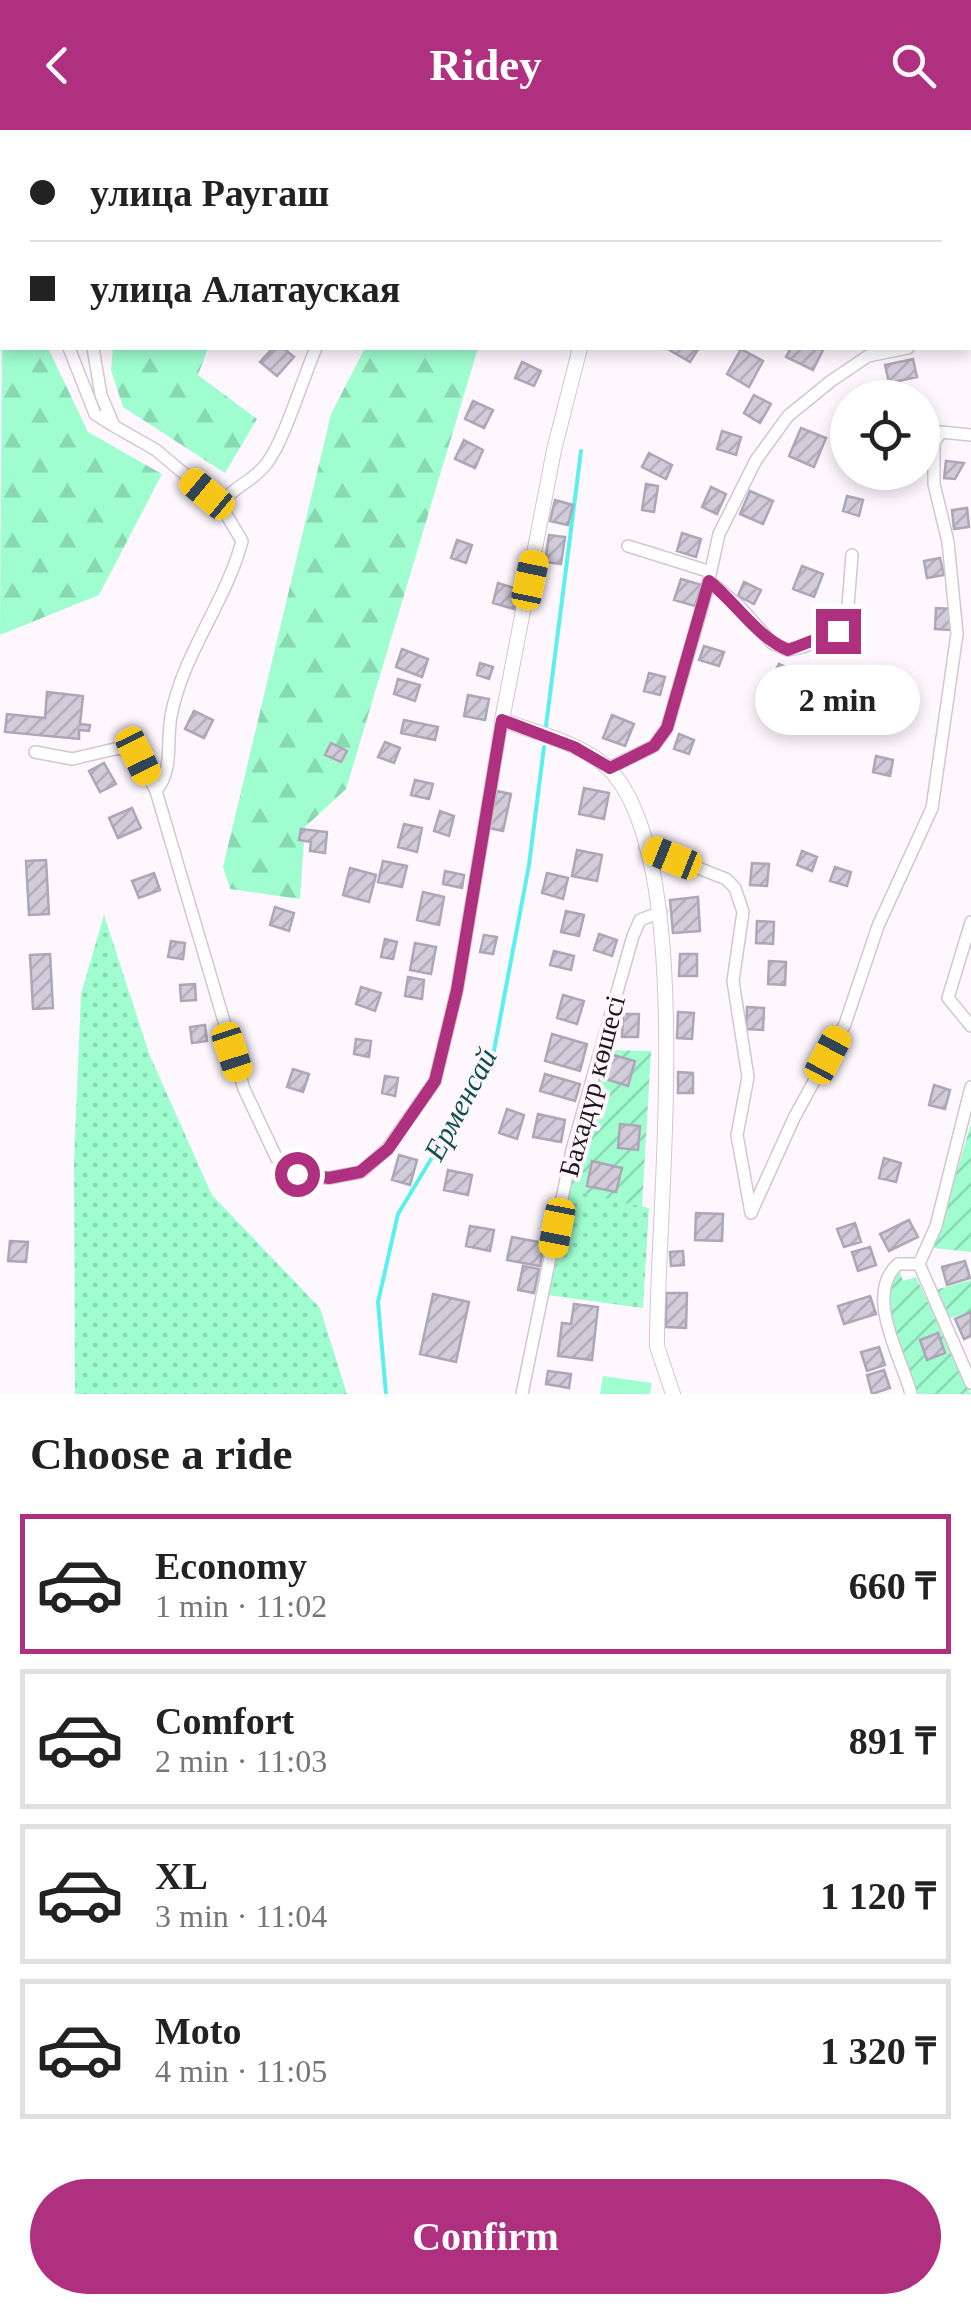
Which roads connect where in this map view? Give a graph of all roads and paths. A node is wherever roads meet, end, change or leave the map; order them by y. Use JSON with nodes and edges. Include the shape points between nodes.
{"nodes":[{"id":1,"x":69,"y":350,"type":"edge"},
{"id":2,"x":93,"y":350,"type":"edge"},
{"id":3,"x":315,"y":350,"type":"edge"},
{"id":4,"x":579,"y":350,"type":"edge"},
{"id":5,"x":896,"y":350,"type":"edge"},
{"id":6,"x":114,"y":426,"type":"junction"},
{"id":7,"x":971,"y":435,"type":"edge"},
{"id":8,"x":220,"y":504,"type":"junction"},
{"id":9,"x":628,"y":546,"type":"dead end"},
{"id":10,"x":852,"y":555,"type":"dead end"},
{"id":11,"x":710,"y":577,"type":"junction"},
{"id":12,"x":502,"y":720,"type":"junction"},
{"id":13,"x":36,"y":752,"type":"dead end"},
{"id":14,"x":610,"y":768,"type":"junction"},
{"id":15,"x":156,"y":792,"type":"junction"},
{"id":16,"x":645,"y":847,"type":"junction"},
{"id":17,"x":660,"y":912,"type":"junction"},
{"id":18,"x":971,"y":922,"type":"edge"},
{"id":19,"x":971,"y":1026,"type":"edge"},
{"id":20,"x":971,"y":1087,"type":"edge"},
{"id":21,"x":919,"y":1264,"type":"junction"},
{"id":22,"x":971,"y":1382,"type":"edge"},
{"id":23,"x":522,"y":1394,"type":"edge"},
{"id":24,"x":674,"y":1394,"type":"edge"},
{"id":25,"x":911,"y":1394,"type":"edge"}],
"edges":[{"from":1,"to":6,"type":"street","via":[[95,414]]},
{"from":2,"to":6,"type":"street"},
{"from":3,"to":8,"type":"street","via":[[280,444]]},
{"from":4,"to":12,"type":"street"},
{"from":5,"to":11,"type":"street","via":[[868,356],[788,416],[732,502]]},
{"from":6,"to":8,"type":"street","via":[[156,450]]},
{"from":7,"to":16,"type":"street","via":[[941,432],[934,443],[957,634],[932,808],[878,926],[845,1024],[751,1213],[737,1135],[748,1077],[733,981],[743,912],[726,879]]},
{"from":8,"to":15,"type":"street","via":[[242,541],[187,669],[171,716],[167,778]]},
{"from":9,"to":11,"type":"street"},
{"from":10,"to":11,"type":"street","via":[[846,618],[838,631],[788,650],[772,643]]},
{"from":11,"to":14,"type":"street","via":[[667,728],[654,746]]},
{"from":12,"to":14,"type":"street"},
{"from":12,"to":15,"type":"street","via":[[457,990],[435,1081],[388,1149],[360,1172],[329,1178],[297,1174],[277,1159],[244,1088]]},
{"from":13,"to":15,"type":"street","via":[[72,758],[119,748],[138,756]]},
{"from":14,"to":16,"type":"street","name":"Бахадүр көшесі","via":[[630,796]]},
{"from":16,"to":17,"type":"street","name":"Бахадүр көшесі"},
{"from":17,"to":23,"type":"street","name":"Бахадүр көшесі","via":[[640,920],[632,936],[572,1150]]},
{"from":17,"to":24,"type":"street","name":"Бахадүр көшесі","via":[[666,1018],[657,1346]]},
{"from":18,"to":19,"type":"street","via":[[948,998]]},
{"from":20,"to":21,"type":"street","via":[[936,1226]]},
{"from":21,"to":22,"type":"street"},
{"from":21,"to":25,"type":"street","via":[[898,1264],[885,1289],[885,1317]]}]}
